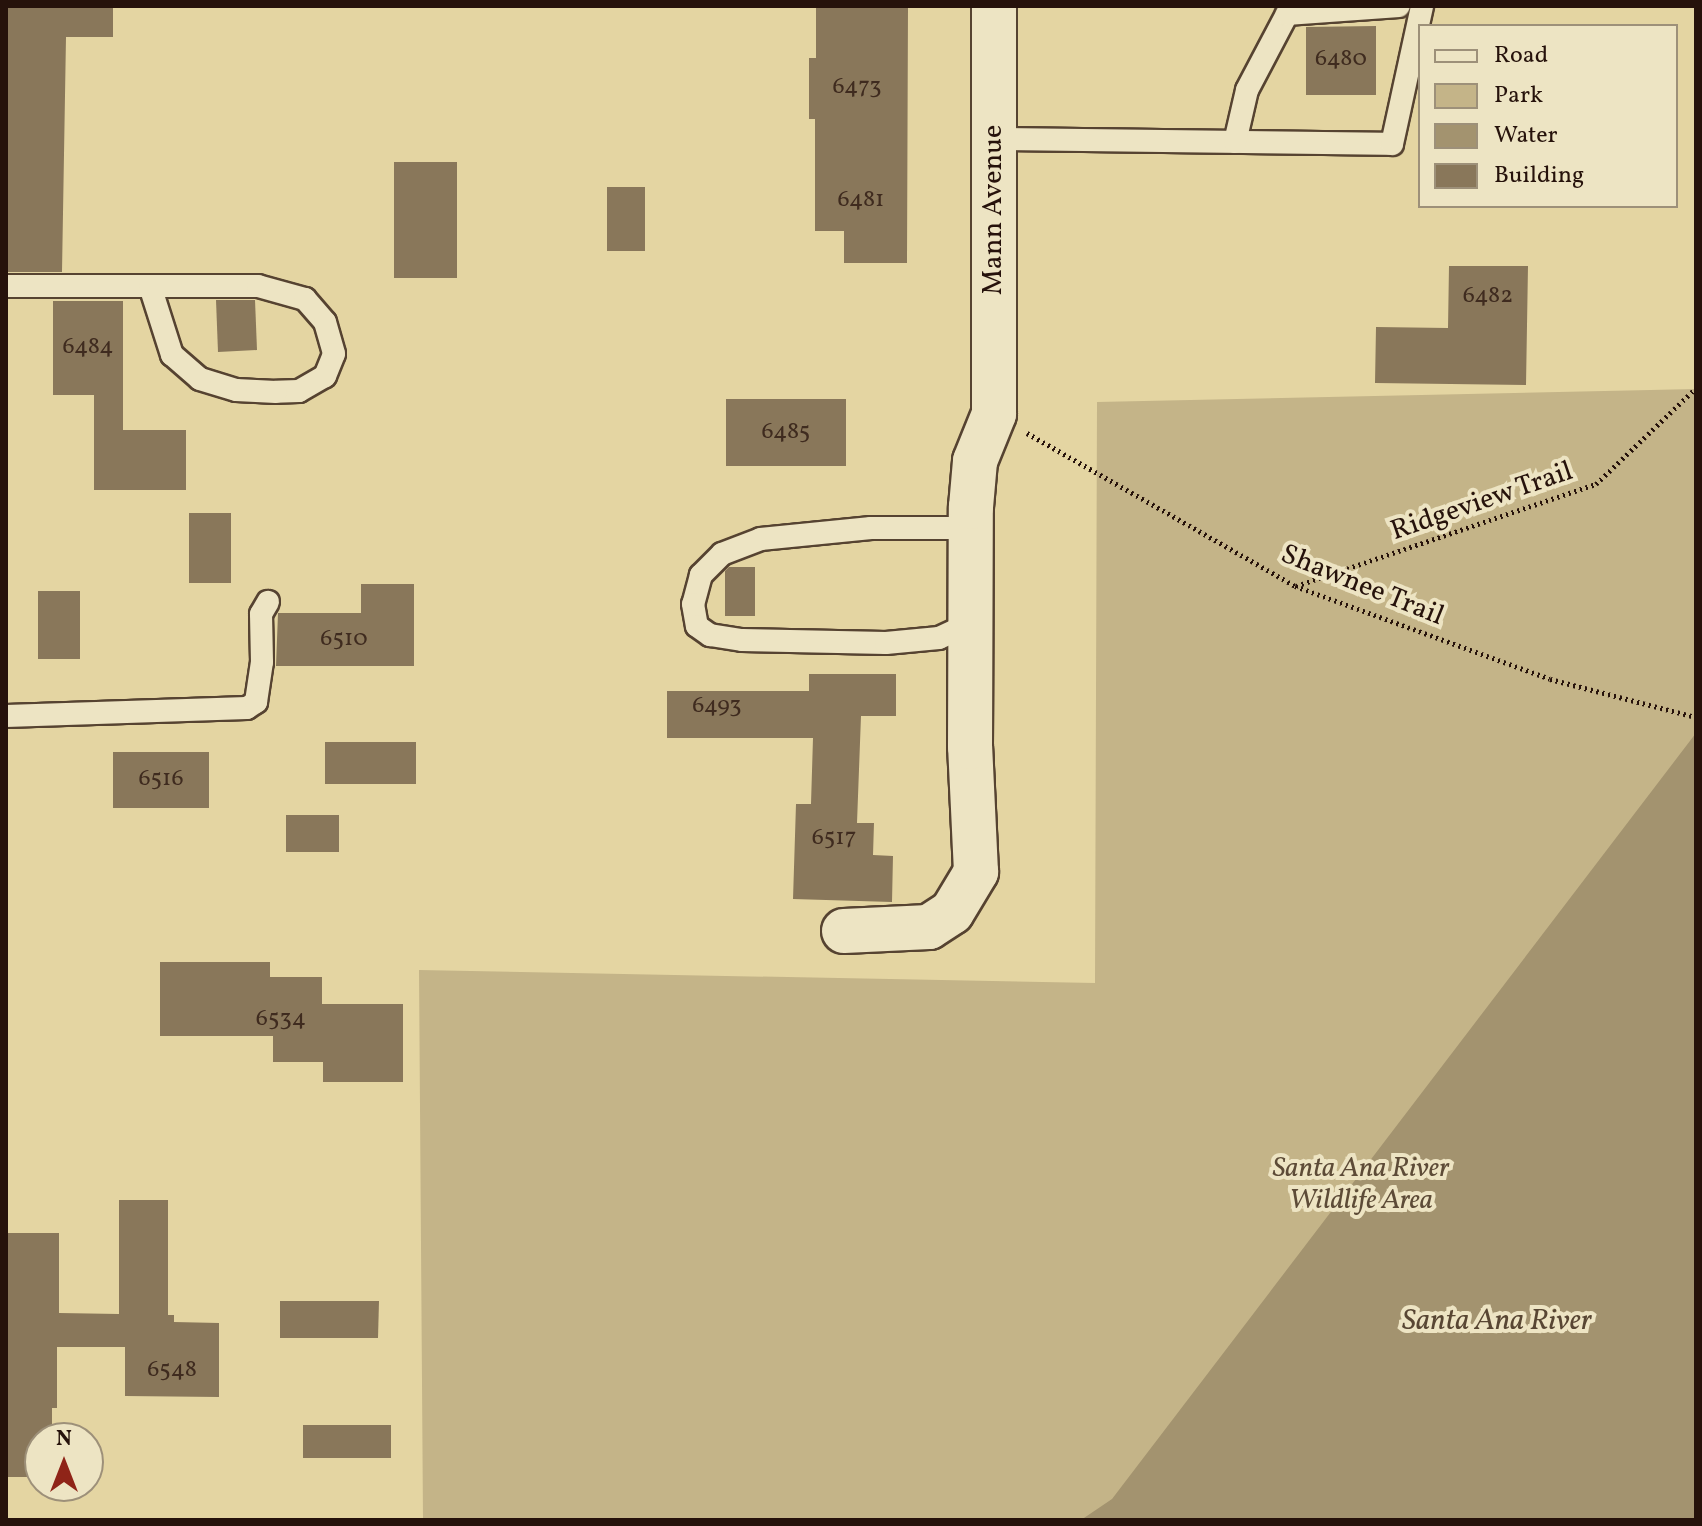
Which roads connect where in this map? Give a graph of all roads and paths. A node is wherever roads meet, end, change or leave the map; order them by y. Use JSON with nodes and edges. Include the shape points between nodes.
{"nodes":[{"id":1,"x":994,"y":6,"type":"edge"},
{"id":2,"x":1399,"y":6,"type":"edge"},
{"id":3,"x":1418,"y":24,"type":"edge"},
{"id":4,"x":994,"y":139,"type":"junction"},
{"id":5,"x":1235,"y":142,"type":"junction"},
{"id":6,"x":6,"y":286,"type":"edge"},
{"id":7,"x":150,"y":286,"type":"junction"},
{"id":8,"x":1696,"y":388,"type":"edge"},
{"id":9,"x":994,"y":414,"type":"junction"},
{"id":10,"x":971,"y":528,"type":"junction"},
{"id":11,"x":1295,"y":586,"type":"junction"},
{"id":12,"x":268,"y":602,"type":"dead end"},
{"id":13,"x":971,"y":623,"type":"junction"},
{"id":14,"x":6,"y":716,"type":"edge"},
{"id":15,"x":1696,"y":717,"type":"edge"},
{"id":16,"x":844,"y":931,"type":"dead end"}],
"edges":[{"from":1,"to":4,"type":"street","name":"Mann Avenue"},
{"from":2,"to":5,"type":"lane","via":[[1287,14],[1247,90]]},
{"from":3,"to":5,"type":"lane","via":[[1392,144]]},
{"from":4,"to":5,"type":"lane"},
{"from":4,"to":9,"type":"street","name":"Mann Avenue"},
{"from":6,"to":7,"type":"lane"},
{"from":7,"to":7,"type":"lane","via":[[258,286],[305,299],[325,322],[334,354],[325,376],[299,391],[276,392],[236,390],[200,379],[172,355]]},
{"from":8,"to":11,"type":"path","name":"Ridgeview Trail","via":[[1596,484]]},
{"from":9,"to":10,"type":"street","via":[[975,461]]},
{"from":9,"to":11,"type":"path","name":"Shawnee Trail"},
{"from":10,"to":13,"type":"street"},
{"from":10,"to":13,"type":"lane","via":[[871,528],[761,539],[722,554],[701,575],[693,604],[697,626],[710,635],[742,640],[886,643],[939,638]]},
{"from":11,"to":15,"type":"path","name":"Shawnee Trail","via":[[1550,679]]},
{"from":12,"to":14,"type":"lane","via":[[261,614],[256,702],[247,708]]},
{"from":13,"to":16,"type":"street","via":[[976,872],[952,912],[929,927]]}]}
